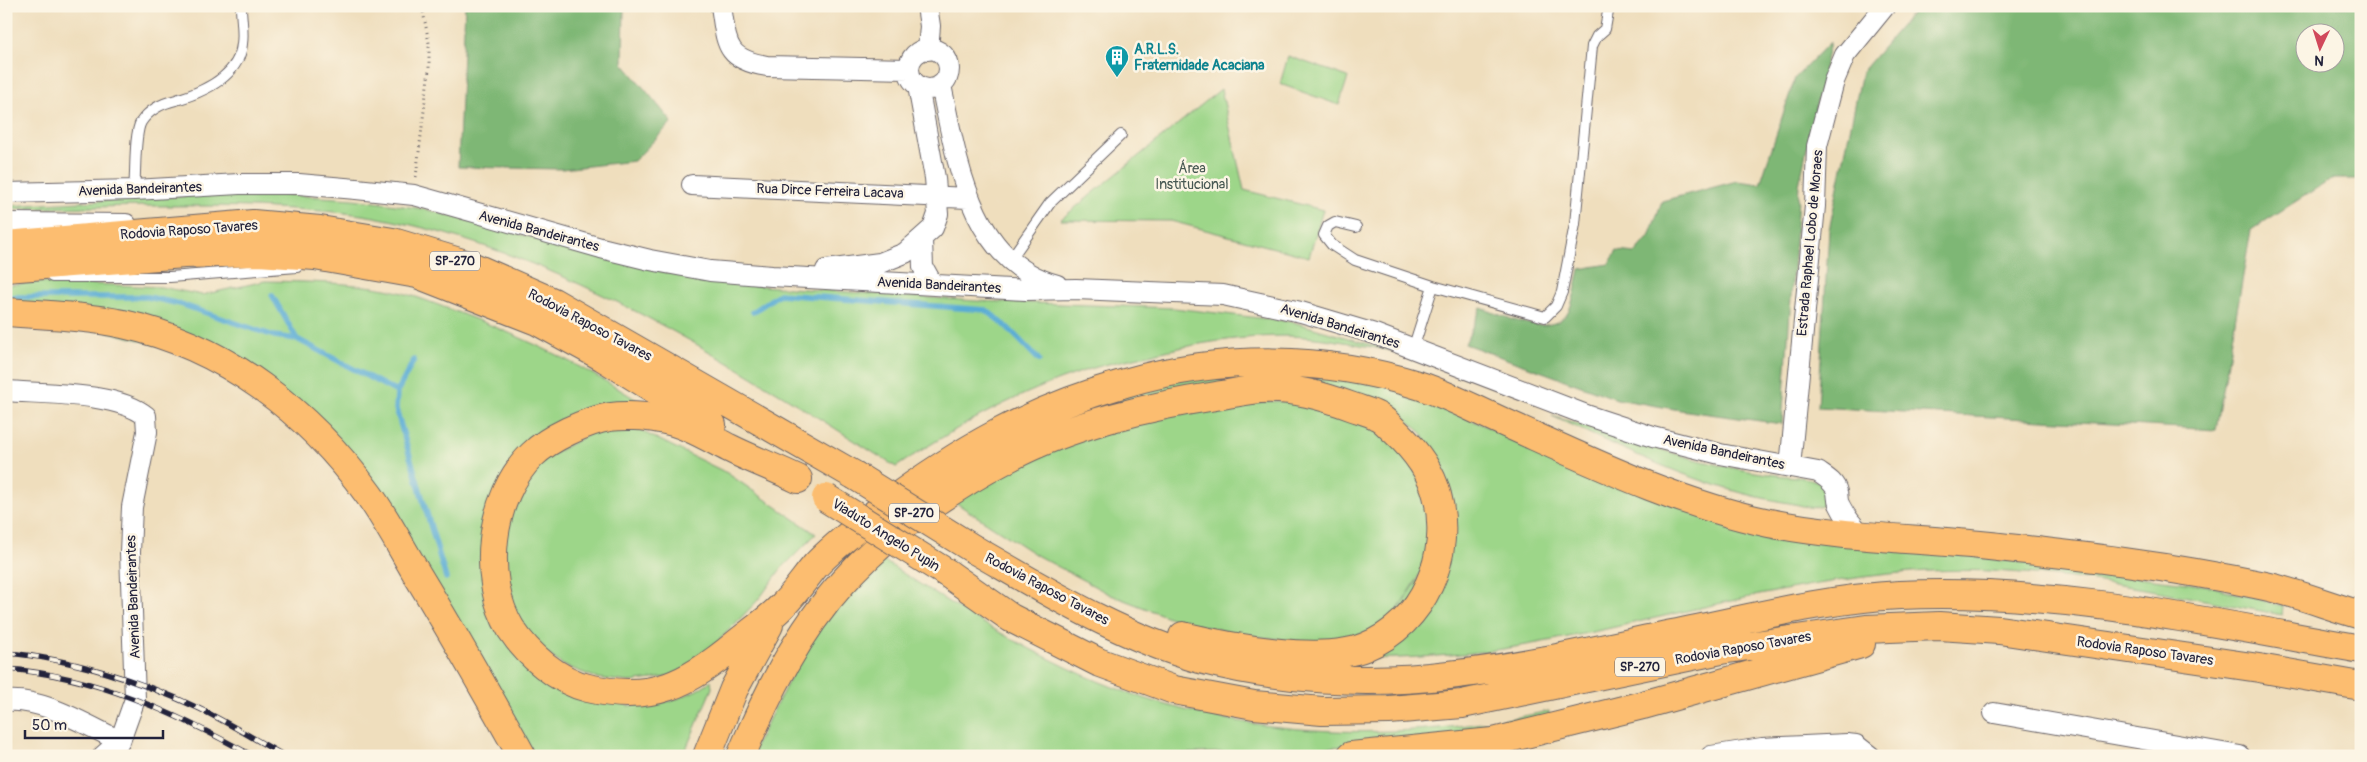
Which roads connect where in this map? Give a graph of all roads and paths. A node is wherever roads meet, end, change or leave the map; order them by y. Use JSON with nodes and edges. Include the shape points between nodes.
{"nodes":[{"id":1,"x":241,"y":6,"type":"edge"},
{"id":2,"x":422,"y":6,"type":"edge"},
{"id":3,"x":721,"y":6,"type":"edge"},
{"id":4,"x":927,"y":6,"type":"edge"},
{"id":5,"x":1610,"y":6,"type":"edge"},
{"id":6,"x":1885,"y":6,"type":"edge"},
{"id":7,"x":928,"y":50,"type":"junction"},
{"id":8,"x":913,"y":77,"type":"junction"},
{"id":9,"x":941,"y":85,"type":"junction"},
{"id":10,"x":1120,"y":135,"type":"dead end"},
{"id":11,"x":692,"y":186,"type":"dead end"},
{"id":12,"x":134,"y":190,"type":"junction"},
{"id":13,"x":6,"y":193,"type":"edge"},
{"id":14,"x":414,"y":195,"type":"junction"},
{"id":15,"x":937,"y":196,"type":"junction"},
{"id":16,"x":968,"y":198,"type":"junction"},
{"id":17,"x":6,"y":223,"type":"edge"},
{"id":18,"x":253,"y":224,"type":"junction"},
{"id":19,"x":1356,"y":227,"type":"dead end"},
{"id":20,"x":922,"y":240,"type":"junction"},
{"id":21,"x":6,"y":245,"type":"edge"},
{"id":22,"x":1010,"y":260,"type":"junction"},
{"id":23,"x":16,"y":272,"type":"edge"},
{"id":24,"x":417,"y":274,"type":"junction"},
{"id":25,"x":772,"y":276,"type":"junction"},
{"id":26,"x":6,"y":277,"type":"edge"},
{"id":27,"x":45,"y":277,"type":"dead end"},
{"id":28,"x":934,"y":285,"type":"junction"},
{"id":29,"x":1433,"y":286,"type":"junction"},
{"id":30,"x":1076,"y":290,"type":"junction"},
{"id":31,"x":6,"y":312,"type":"edge"},
{"id":32,"x":1413,"y":349,"type":"junction"},
{"id":33,"x":6,"y":391,"type":"edge"},
{"id":34,"x":1790,"y":467,"type":"junction"},
{"id":35,"x":798,"y":478,"type":"junction"},
{"id":36,"x":826,"y":498,"type":"joint"},
{"id":37,"x":1837,"y":501,"type":"junction"},
{"id":38,"x":1806,"y":530,"type":"junction"},
{"id":39,"x":1863,"y":536,"type":"junction"},
{"id":40,"x":947,"y":572,"type":"joint"},
{"id":41,"x":776,"y":612,"type":"junction"},
{"id":42,"x":1088,"y":614,"type":"junction"},
{"id":43,"x":2361,"y":615,"type":"edge"},
{"id":44,"x":1999,"y":630,"type":"junction"},
{"id":45,"x":2361,"y":648,"type":"edge"},
{"id":46,"x":2258,"y":668,"type":"junction"},
{"id":47,"x":2361,"y":686,"type":"edge"},
{"id":48,"x":6,"y":701,"type":"edge"},
{"id":49,"x":2361,"y":701,"type":"edge"},
{"id":50,"x":1994,"y":712,"type":"dead end"},
{"id":51,"x":120,"y":741,"type":"junction"},
{"id":52,"x":2143,"y":748,"type":"edge"},
{"id":53,"x":103,"y":756,"type":"edge"},
{"id":54,"x":522,"y":756,"type":"edge"},
{"id":55,"x":707,"y":756,"type":"edge"},
{"id":56,"x":740,"y":756,"type":"edge"},
{"id":57,"x":1351,"y":756,"type":"edge"},
{"id":58,"x":1712,"y":756,"type":"edge"},
{"id":59,"x":1870,"y":756,"type":"edge"},
{"id":60,"x":2240,"y":756,"type":"edge"}],
"edges":[{"from":1,"to":12,"type":"lane","via":[[242,45],[230,71],[206,89],[156,108],[140,123]]},
{"from":2,"to":14,"type":"path","via":[[429,43],[429,69]]},
{"from":3,"to":8,"type":"street","via":[[727,43],[734,54],[748,63]]},
{"from":4,"to":7,"type":"street","via":[[930,26]]},
{"from":5,"to":29,"type":"lane","via":[[1605,28],[1592,46],[1575,224],[1562,292],[1556,306],[1545,317]]},
{"from":6,"to":34,"type":"street","name":"Estrada Raphael Lobo de Moraes","via":[[1845,55],[1834,81],[1817,146],[1815,206]]},
{"from":7,"to":8,"type":"street","via":[[913,58]]},
{"from":7,"to":9,"type":"street","via":[[940,53],[948,63],[948,75]]},
{"from":8,"to":9,"type":"street","via":[[930,89]]},
{"from":8,"to":15,"type":"street"},
{"from":9,"to":16,"type":"street"},
{"from":10,"to":22,"type":"lane","via":[[1050,203]]},
{"from":11,"to":15,"type":"street","name":"Rua Dirce Ferreira Lacava"},
{"from":12,"to":13,"type":"street","name":"Avenida Bandeirantes"},
{"from":12,"to":14,"type":"street","name":"Avenida Bandeirantes","via":[[299,184]]},
{"from":14,"to":25,"type":"street","name":"Avenida Bandeirantes","via":[[650,260],[710,271]]},
{"from":15,"to":16,"type":"street","name":"Rua Dirce Ferreira Lacava"},
{"from":15,"to":20,"type":"street","via":[[938,214],[933,228]]},
{"from":16,"to":22,"type":"street","via":[[986,232]]},
{"from":17,"to":18,"type":"street"},
{"from":18,"to":21,"type":"highway","name":"Rodovia Raposo Tavares","number":"SP-270"},
{"from":18,"to":42,"type":"highway","name":"Rodovia Raposo Tavares","number":"SP-270","bridge":true,"via":[[320,230],[393,242],[468,265],[553,302]]},
{"from":19,"to":29,"type":"lane","via":[[1335,222],[1328,226],[1324,235],[1332,246],[1355,260]]},
{"from":20,"to":25,"type":"street","via":[[905,253],[880,263]]},
{"from":20,"to":28,"type":"street","via":[[923,267]]},
{"from":22,"to":30,"type":"street","via":[[1040,280]]},
{"from":23,"to":24,"type":"highway","name":"Rodovia Raposo Tavares","number":"SP-270","via":[[184,254],[258,252],[314,256]]},
{"from":23,"to":26,"type":"lane"},
{"from":24,"to":27,"type":"lane","via":[[309,267],[170,277]]},
{"from":24,"to":35,"type":"highway","name":"Rodovia Raposo Tavares","number":"SP-270","via":[[538,321],[603,357]]},
{"from":25,"to":28,"type":"street","name":"Avenida Bandeirantes"},
{"from":28,"to":30,"type":"street","name":"Avenida Bandeirantes"},
{"from":29,"to":32,"type":"lane"},
{"from":30,"to":32,"type":"street","name":"Avenida Bandeirantes","via":[[1223,295],[1301,312]]},
{"from":31,"to":54,"type":"highway","via":[[123,324],[174,340],[236,368],[280,399],[326,441],[369,496],[457,639]]},
{"from":32,"to":34,"type":"street","name":"Avenida Bandeirantes","via":[[1653,437]]},
{"from":33,"to":51,"type":"street","name":"Avenida Bandeirantes","via":[[116,401],[136,408],[146,416],[147,432],[132,507],[130,552],[135,699]]},
{"from":34,"to":37,"type":"street","name":"Avenida Bandeirantes","via":[[1818,472],[1830,480],[1836,489]]},
{"from":35,"to":36,"type":"highway","name":"Rodovia Raposo Tavares","number":"SP-270"},
{"from":35,"to":41,"type":"highway","via":[[699,431],[661,419],[612,417],[568,430],[532,454],[507,490],[493,535],[494,586],[509,626],[535,659],[577,686],[613,694],[667,689],[702,672]]},
{"from":36,"to":40,"type":"highway","name":"Viaduto Angelo Pupin","number":"SP-270","bridge":true},
{"from":37,"to":38,"type":"street","via":[[1825,520]]},
{"from":37,"to":39,"type":"street","name":"Avenida Bandeirantes","via":[[1850,524]]},
{"from":38,"to":39,"type":"highway"},
{"from":38,"to":41,"type":"highway","via":[[1763,522],[1685,500],[1425,387],[1362,370],[1300,363],[1234,362],[1128,382],[1073,399],[1014,423],[952,458],[879,511],[819,562]]},
{"from":39,"to":43,"type":"highway","via":[[2091,556],[2270,587]]},
{"from":40,"to":44,"type":"highway","name":"Rodovia Raposo Tavares","number":"SP-270","via":[[1011,618],[1098,662],[1166,687],[1254,705],[1322,711],[1462,704],[1721,650],[1866,628],[1940,626]]},
{"from":41,"to":55,"type":"highway","via":[[734,689]]},
{"from":42,"to":45,"type":"highway","name":"Rodovia Raposo Tavares","number":"SP-270","via":[[1155,643],[1245,669],[1309,678],[1375,680],[1447,676],[1507,667],[1812,604],[1897,595],[1982,594],[2052,599]]},
{"from":42,"to":56,"type":"highway","via":[[1210,642],[1266,650],[1322,654],[1362,648],[1386,637],[1402,624],[1434,576],[1442,522],[1437,492],[1412,447],[1378,416],[1316,394],[1261,389],[1179,402],[1063,433],[976,476],[912,519],[844,582],[804,632],[762,704]]},
{"from":44,"to":46,"type":"highway","name":"Rodovia Raposo Tavares","number":"SP-270"},
{"from":44,"to":57,"type":"highway","via":[[1918,635],[1862,643],[1643,705],[1493,742]]},
{"from":46,"to":47,"type":"highway","name":"Rodovia Raposo Tavares","number":"SP-270"},
{"from":46,"to":49,"type":"highway"},
{"from":48,"to":51,"type":"street","via":[[17,700],[52,709]]},
{"from":50,"to":52,"type":"street"},
{"from":51,"to":53,"type":"street"},
{"from":52,"to":60,"type":"street"},
{"from":58,"to":59,"type":"street","via":[[1762,748],[1846,744],[1856,745]]}]}
